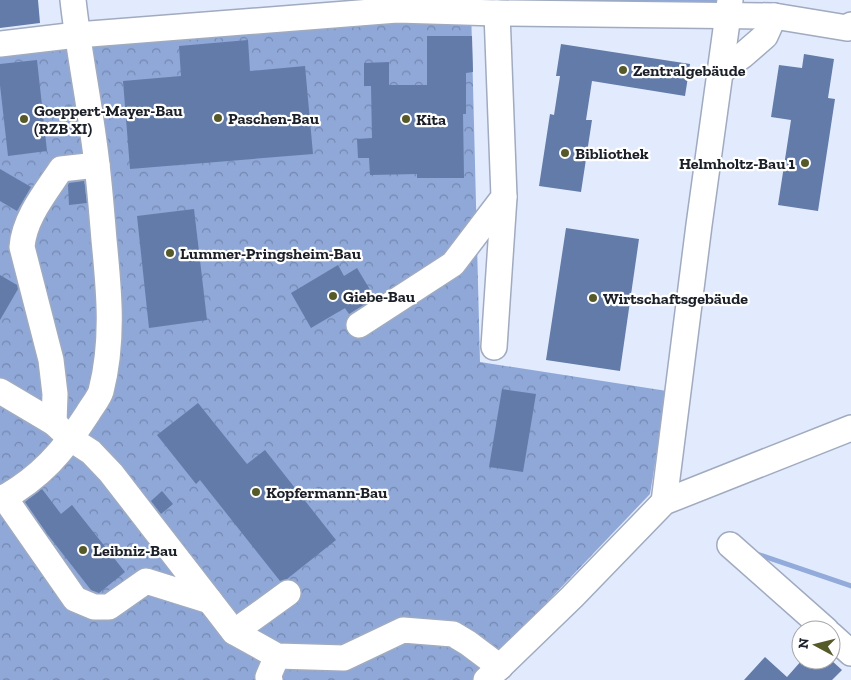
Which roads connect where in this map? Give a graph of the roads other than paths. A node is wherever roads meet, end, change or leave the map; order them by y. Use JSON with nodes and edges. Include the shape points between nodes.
{"nodes":[{"id":1,"x":73,"y":0,"type":"edge"},
{"id":2,"x":396,"y":5,"type":"edge"},
{"id":3,"x":729,"y":7,"type":"edge"},
{"id":4,"x":782,"y":11,"type":"edge"},
{"id":5,"x":497,"y":13,"type":"junction"},
{"id":6,"x":851,"y":25,"type":"edge"},
{"id":7,"x":77,"y":35,"type":"junction"},
{"id":8,"x":0,"y":44,"type":"edge"},
{"id":9,"x":720,"y":72,"type":"junction"},
{"id":10,"x":97,"y":165,"type":"junction"},
{"id":11,"x":504,"y":197,"type":"junction"},
{"id":12,"x":359,"y":324,"type":"dead end"},
{"id":13,"x":494,"y":347,"type":"dead end"},
{"id":14,"x":0,"y":391,"type":"edge"},
{"id":15,"x":851,"y":428,"type":"edge"},
{"id":16,"x":63,"y":431,"type":"junction"},
{"id":17,"x":2,"y":499,"type":"edge"},
{"id":18,"x":664,"y":502,"type":"junction"},
{"id":19,"x":730,"y":545,"type":"dead end"},
{"id":20,"x":288,"y":593,"type":"dead end"},
{"id":21,"x":210,"y":601,"type":"junction"},
{"id":22,"x":815,"y":620,"type":"edge"},
{"id":23,"x":234,"y":632,"type":"junction"},
{"id":24,"x":841,"y":644,"type":"edge"},
{"id":25,"x":851,"y":653,"type":"edge"},
{"id":26,"x":277,"y":656,"type":"junction"},
{"id":27,"x":494,"y":676,"type":"edge"},
{"id":28,"x":270,"y":680,"type":"edge"}],
"edges":[{"from":1,"to":7,"type":"lane"},
{"from":2,"to":5,"type":"lane"},
{"from":2,"to":7,"type":"lane"},
{"from":3,"to":4,"type":"lane"},
{"from":3,"to":5,"type":"lane"},
{"from":3,"to":9,"type":"lane"},
{"from":4,"to":6,"type":"lane","via":[[848,28]]},
{"from":4,"to":9,"type":"lane","via":[[765,36]]},
{"from":5,"to":11,"type":"lane"},
{"from":7,"to":8,"type":"lane"},
{"from":7,"to":10,"type":"lane"},
{"from":9,"to":18,"type":"lane"},
{"from":10,"to":16,"type":"lane","via":[[109,291],[110,346],[100,393]]},
{"from":10,"to":16,"type":"lane","via":[[61,170],[42,198],[23,239],[22,247],[52,360]]},
{"from":11,"to":12,"type":"lane","via":[[453,264]]},
{"from":11,"to":13,"type":"lane"},
{"from":14,"to":16,"type":"lane"},
{"from":15,"to":18,"type":"lane"},
{"from":16,"to":17,"type":"lane","via":[[55,459],[19,490]]},
{"from":16,"to":21,"type":"lane","via":[[111,472]]},
{"from":17,"to":21,"type":"lane","via":[[75,599],[94,608],[109,607],[146,581]]},
{"from":18,"to":27,"type":"lane"},
{"from":19,"to":22,"type":"lane"},
{"from":20,"to":23,"type":"lane"},
{"from":21,"to":23,"type":"lane"},
{"from":23,"to":26,"type":"lane"},
{"from":24,"to":25,"type":"lane"},
{"from":26,"to":27,"type":"lane","via":[[344,658],[403,630],[453,634],[468,643]]},
{"from":26,"to":28,"type":"lane","via":[[268,676]]}]}
